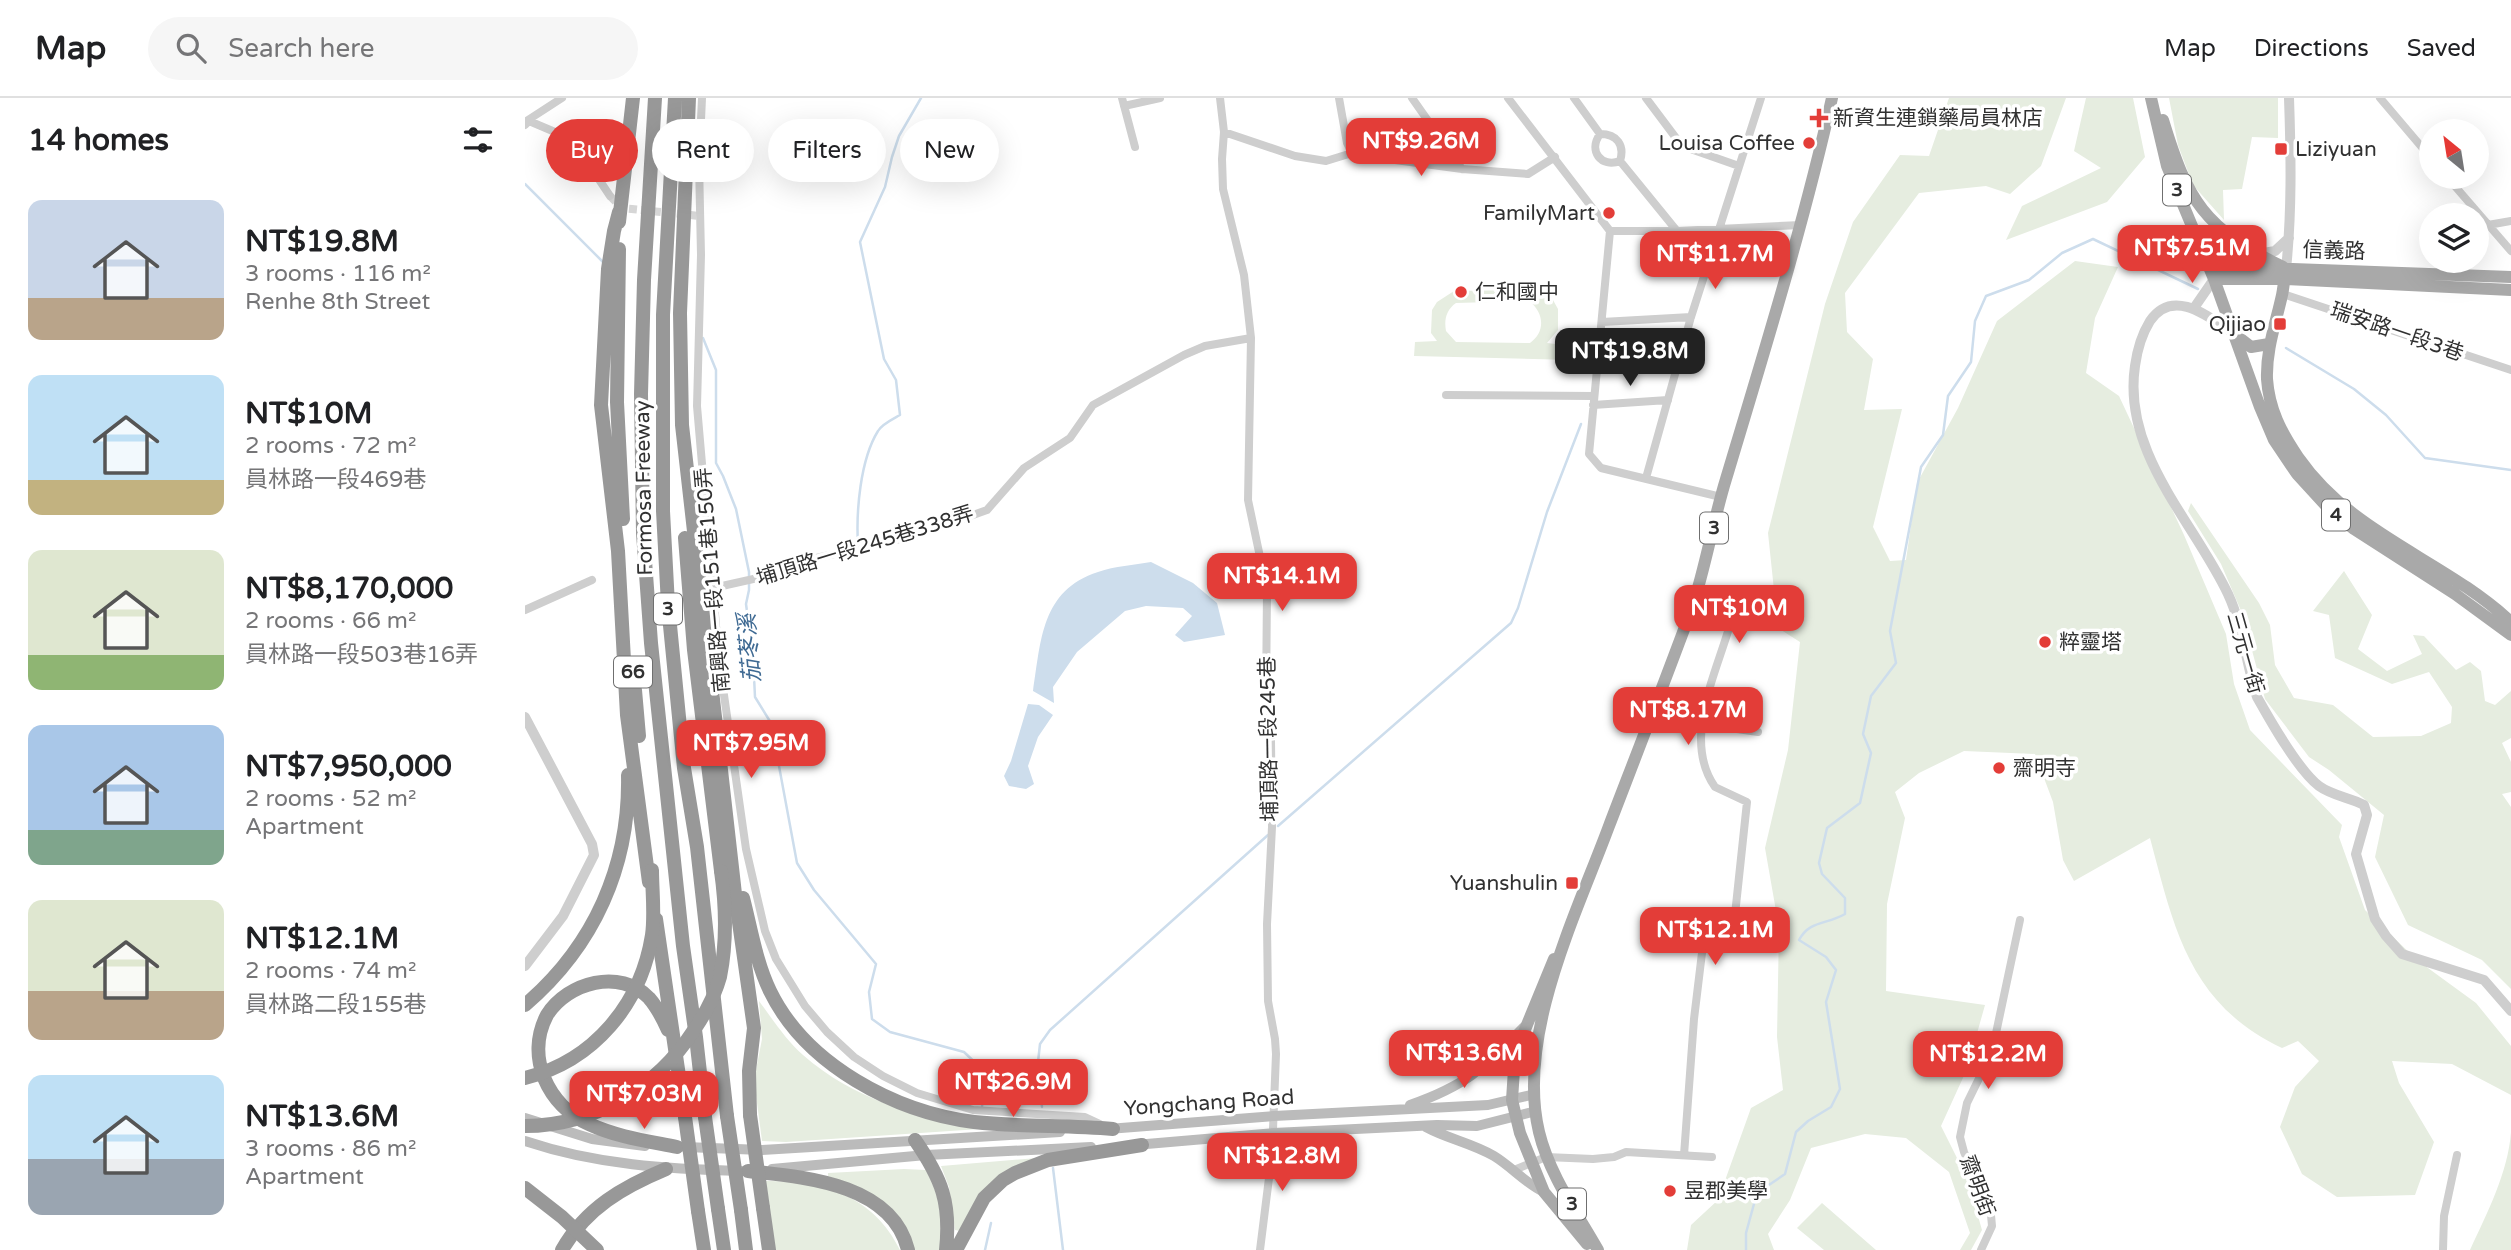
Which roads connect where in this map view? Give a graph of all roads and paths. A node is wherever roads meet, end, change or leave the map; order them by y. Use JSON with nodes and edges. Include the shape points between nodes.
{"nodes":[{"id":1,"x":562,"y":98,"type":"edge"},
{"id":2,"x":633,"y":98,"type":"edge"},
{"id":3,"x":655,"y":98,"type":"edge"},
{"id":4,"x":675,"y":98,"type":"edge"},
{"id":5,"x":689,"y":98,"type":"edge"},
{"id":6,"x":702,"y":98,"type":"edge"},
{"id":7,"x":1160,"y":98,"type":"edge"},
{"id":8,"x":1220,"y":98,"type":"edge"},
{"id":9,"x":1412,"y":98,"type":"edge"},
{"id":10,"x":1508,"y":98,"type":"edge"},
{"id":11,"x":1574,"y":98,"type":"edge"},
{"id":12,"x":1646,"y":98,"type":"edge"},
{"id":13,"x":1761,"y":98,"type":"edge"},
{"id":14,"x":1832,"y":98,"type":"edge"},
{"id":15,"x":2151,"y":98,"type":"edge"},
{"id":16,"x":2158,"y":98,"type":"edge"},
{"id":17,"x":2289,"y":98,"type":"edge"},
{"id":18,"x":2380,"y":98,"type":"edge"},
{"id":19,"x":1341,"y":99,"type":"edge"},
{"id":20,"x":1123,"y":102,"type":"edge"},
{"id":21,"x":526,"y":122,"type":"edge"},
{"id":22,"x":1224,"y":132,"type":"junction"},
{"id":23,"x":1600,"y":134,"type":"junction"},
{"id":24,"x":2419,"y":144,"type":"edge"},
{"id":25,"x":1135,"y":148,"type":"dead end"},
{"id":26,"x":1352,"y":153,"type":"junction"},
{"id":27,"x":1555,"y":157,"type":"junction"},
{"id":28,"x":1620,"y":161,"type":"junction"},
{"id":29,"x":1739,"y":166,"type":"junction"},
{"id":30,"x":1462,"y":169,"type":"junction"},
{"id":31,"x":2458,"y":189,"type":"edge"},
{"id":32,"x":610,"y":196,"type":"tunnel mouth"},
{"id":33,"x":2470,"y":203,"type":"edge"},
{"id":34,"x":619,"y":212,"type":"junction"},
{"id":35,"x":2511,"y":221,"type":"edge"},
{"id":36,"x":1801,"y":225,"type":"junction"},
{"id":37,"x":2489,"y":225,"type":"joint"},
{"id":38,"x":1720,"y":229,"type":"junction"},
{"id":39,"x":1610,"y":231,"type":"junction"},
{"id":40,"x":1677,"y":231,"type":"junction"},
{"id":41,"x":2290,"y":237,"type":"junction"},
{"id":42,"x":2511,"y":251,"type":"edge"},
{"id":43,"x":2257,"y":254,"type":"junction"},
{"id":44,"x":2285,"y":274,"type":"junction"},
{"id":45,"x":2511,"y":276,"type":"edge"},
{"id":46,"x":2381,"y":278,"type":"junction"},
{"id":47,"x":2214,"y":279,"type":"junction"},
{"id":48,"x":2511,"y":290,"type":"edge"},
{"id":49,"x":2283,"y":294,"type":"junction"},
{"id":50,"x":2194,"y":308,"type":"junction"},
{"id":51,"x":1691,"y":317,"type":"junction"},
{"id":52,"x":1602,"y":321,"type":"junction"},
{"id":53,"x":2233,"y":333,"type":"junction"},
{"id":54,"x":1251,"y":338,"type":"junction"},
{"id":55,"x":2269,"y":344,"type":"junction"},
{"id":56,"x":2511,"y":370,"type":"edge"},
{"id":57,"x":1446,"y":395,"type":"dead end"},
{"id":58,"x":1668,"y":400,"type":"junction"},
{"id":59,"x":1594,"y":401,"type":"junction"},
{"id":60,"x":682,"y":425,"type":"junction"},
{"id":61,"x":1646,"y":478,"type":"junction"},
{"id":62,"x":1721,"y":497,"type":"junction"},
{"id":63,"x":592,"y":580,"type":"dead end"},
{"id":64,"x":713,"y":588,"type":"junction"},
{"id":65,"x":1692,"y":608,"type":"junction"},
{"id":66,"x":525,"y":610,"type":"edge"},
{"id":67,"x":2511,"y":622,"type":"edge"},
{"id":68,"x":2511,"y":635,"type":"edge"},
{"id":69,"x":1655,"y":705,"type":"junction"},
{"id":70,"x":627,"y":715,"type":"junction"},
{"id":71,"x":525,"y":718,"type":"edge"},
{"id":72,"x":1702,"y":724,"type":"junction"},
{"id":73,"x":1758,"y":732,"type":"dead end"},
{"id":74,"x":730,"y":842,"type":"junction"},
{"id":75,"x":2019,"y":920,"type":"dead end"},
{"id":76,"x":1563,"y":948,"type":"junction"},
{"id":77,"x":525,"y":966,"type":"edge"},
{"id":78,"x":525,"y":1005,"type":"edge"},
{"id":79,"x":2511,"y":1011,"type":"edge"},
{"id":80,"x":1524,"y":1027,"type":"junction"},
{"id":81,"x":678,"y":1069,"type":"junction"},
{"id":82,"x":525,"y":1078,"type":"edge"},
{"id":83,"x":1535,"y":1094,"type":"junction"},
{"id":84,"x":1512,"y":1100,"type":"junction"},
{"id":85,"x":1396,"y":1110,"type":"junction"},
{"id":86,"x":1536,"y":1111,"type":"junction"},
{"id":87,"x":1516,"y":1115,"type":"junction"},
{"id":88,"x":1274,"y":1116,"type":"junction"},
{"id":89,"x":525,"y":1118,"type":"edge"},
{"id":90,"x":525,"y":1125,"type":"edge"},
{"id":91,"x":1426,"y":1127,"type":"junction"},
{"id":92,"x":1112,"y":1129,"type":"junction"},
{"id":93,"x":1274,"y":1133,"type":"junction"},
{"id":94,"x":915,"y":1140,"type":"junction"},
{"id":95,"x":525,"y":1141,"type":"edge"},
{"id":96,"x":1142,"y":1145,"type":"junction"},
{"id":97,"x":677,"y":1147,"type":"junction"},
{"id":98,"x":926,"y":1155,"type":"junction"},
{"id":99,"x":1684,"y":1155,"type":"junction"},
{"id":100,"x":2457,"y":1156,"type":"dead end"},
{"id":101,"x":1546,"y":1157,"type":"junction"},
{"id":102,"x":1712,"y":1157,"type":"dead end"},
{"id":103,"x":1531,"y":1163,"type":"junction"},
{"id":104,"x":666,"y":1169,"type":"junction"},
{"id":105,"x":1514,"y":1170,"type":"junction"},
{"id":106,"x":748,"y":1171,"type":"junction"},
{"id":107,"x":525,"y":1188,"type":"edge"},
{"id":108,"x":1544,"y":1192,"type":"junction"},
{"id":109,"x":562,"y":1250,"type":"edge"},
{"id":110,"x":597,"y":1250,"type":"edge"},
{"id":111,"x":704,"y":1250,"type":"edge"},
{"id":112,"x":724,"y":1250,"type":"edge"},
{"id":113,"x":746,"y":1250,"type":"edge"},
{"id":114,"x":769,"y":1250,"type":"edge"},
{"id":115,"x":908,"y":1250,"type":"edge"},
{"id":116,"x":946,"y":1250,"type":"edge"},
{"id":117,"x":956,"y":1250,"type":"edge"},
{"id":118,"x":1260,"y":1250,"type":"edge"},
{"id":119,"x":1593,"y":1250,"type":"edge"},
{"id":120,"x":1598,"y":1250,"type":"edge"},
{"id":121,"x":1982,"y":1250,"type":"edge"},
{"id":122,"x":2443,"y":1250,"type":"edge"}],
"edges":[{"from":1,"to":21,"type":"street"},
{"from":2,"to":34,"type":"highway"},
{"from":3,"to":112,"type":"highway","name":"Formosa Freeway","number":"3","bridge":true,"via":[[644,279],[643,533],[650,643],[683,946]]},
{"from":4,"to":113,"type":"highway","name":"Formosa Freeway","number":"3","bridge":true,"via":[[663,315],[668,605],[684,768]]},
{"from":5,"to":60,"type":"highway","via":[[680,313]]},
{"from":6,"to":64,"type":"street","name":"南興路一段151巷150弄","via":[[697,406]]},
{"from":7,"to":20,"type":"street"},
{"from":8,"to":22,"type":"street","name":"埔頂路一段245巷"},
{"from":9,"to":30,"type":"street"},
{"from":10,"to":27,"type":"street"},
{"from":11,"to":23,"type":"street"},
{"from":12,"to":29,"type":"street","via":[[1682,146]]},
{"from":13,"to":29,"type":"street"},
{"from":14,"to":36,"type":"main road","number":"3"},
{"from":15,"to":47,"type":"main road","number":"3","via":[[2167,166]]},
{"from":16,"to":43,"type":"main road","number":"3","via":[[2173,155],[2191,196],[2213,222]]},
{"from":17,"to":41,"type":"street"},
{"from":18,"to":24,"type":"street"},
{"from":19,"to":26,"type":"street"},
{"from":20,"to":25,"type":"street"},
{"from":21,"to":32,"type":"street","via":[[562,135]]},
{"from":22,"to":26,"type":"street","via":[[1305,158],[1326,161]]},
{"from":22,"to":54,"type":"street","name":"埔頂路一段245巷","via":[[1223,189],[1244,275]]},
{"from":23,"to":28,"type":"street","via":[[1620,143]]},
{"from":23,"to":28,"type":"street","via":[[1595,141],[1597,157],[1604,163]]},
{"from":26,"to":30,"type":"street"},
{"from":27,"to":30,"type":"street","via":[[1528,174]]},
{"from":27,"to":39,"type":"street"},
{"from":28,"to":40,"type":"street"},
{"from":29,"to":38,"type":"street"},
{"from":31,"to":33,"type":"street"},
{"from":34,"to":70,"type":"highway","via":[[608,269],[601,405],[618,551]]},
{"from":34,"to":82,"type":"highway","number":"66","bridge":true,"via":[[620,473],[652,870],[652,933],[633,994],[596,1043]]},
{"from":35,"to":37,"type":"street"},
{"from":36,"to":38,"type":"street"},
{"from":36,"to":62,"type":"main road","number":"3"},
{"from":37,"to":42,"type":"street"},
{"from":38,"to":40,"type":"street"},
{"from":38,"to":51,"type":"street"},
{"from":39,"to":40,"type":"street"},
{"from":39,"to":52,"type":"street"},
{"from":41,"to":43,"type":"street","via":[[2275,251]]},
{"from":41,"to":44,"type":"street"},
{"from":43,"to":44,"type":"main road","number":"3"},
{"from":44,"to":46,"type":"main road","name":"信義路","number":"3"},
{"from":44,"to":47,"type":"main road","name":"信義路","via":[[2227,269]]},
{"from":44,"to":49,"type":"main road","number":"4"},
{"from":45,"to":46,"type":"main road","number":"3"},
{"from":46,"to":48,"type":"main road","number":"3"},
{"from":47,"to":50,"type":"street"},
{"from":47,"to":53,"type":"main road","number":"4"},
{"from":49,"to":55,"type":"main road","number":"4"},
{"from":49,"to":56,"type":"street","name":"瑞安路一段3巷"},
{"from":50,"to":53,"type":"street"},
{"from":50,"to":79,"type":"street","name":"三元一街","via":[[2169,306],[2147,327],[2133,378],[2136,410],[2142,440],[2156,469],[2229,596],[2257,697],[2308,776],[2321,788],[2364,805],[2367,815],[2356,853],[2375,919],[2394,947],[2402,954],[2484,980]]},
{"from":51,"to":52,"type":"street"},
{"from":51,"to":58,"type":"street"},
{"from":52,"to":59,"type":"street"},
{"from":53,"to":55,"type":"main road","via":[[2251,347]]},
{"from":53,"to":68,"type":"main road","number":"4","via":[[2274,440],[2330,510]]},
{"from":54,"to":64,"type":"street","name":"埔頂路一段245巷338弄","via":[[1205,346],[1093,405],[1070,438],[1024,468],[987,510],[918,535],[799,562]]},
{"from":54,"to":88,"type":"street","name":"埔頂路一段245巷","via":[[1248,500],[1267,590],[1272,827],[1268,1001],[1275,1039]]},
{"from":55,"to":67,"type":"main road","number":"4","via":[[2267,376],[2274,416],[2312,477],[2349,512]]},
{"from":57,"to":59,"type":"street"},
{"from":58,"to":59,"type":"street"},
{"from":58,"to":61,"type":"street"},
{"from":59,"to":61,"type":"street","via":[[1589,454],[1594,463]]},
{"from":60,"to":74,"type":"highway"},
{"from":60,"to":90,"type":"highway","bridge":true,"via":[[689,591],[725,904],[719,979],[685,1044],[646,1085],[574,1120]]},
{"from":61,"to":62,"type":"street"},
{"from":62,"to":65,"type":"main road","number":"3"},
{"from":63,"to":66,"type":"street"},
{"from":64,"to":92,"type":"street","name":"南興路一段151巷150弄","via":[[725,705],[753,884],[772,950],[805,1006],[854,1057],[917,1093],[973,1110],[1085,1117]]},
{"from":65,"to":69,"type":"main road","number":"3"},
{"from":65,"to":72,"type":"street","via":[[1731,621]]},
{"from":69,"to":72,"type":"street"},
{"from":69,"to":76,"type":"main road","number":"3"},
{"from":70,"to":78,"type":"highway","via":[[628,798],[622,845],[606,899],[563,967]]},
{"from":70,"to":81,"type":"highway"},
{"from":71,"to":77,"type":"street","via":[[594,855],[563,916]]},
{"from":72,"to":73,"type":"street"},
{"from":72,"to":99,"type":"street","via":[[1705,765],[1715,788],[1747,802],[1734,923],[1715,921],[1705,928]]},
{"from":74,"to":92,"type":"highway","via":[[754,946],[770,992],[806,1040],[852,1079],[935,1115],[973,1122]]},
{"from":74,"to":114,"type":"highway","bridge":true,"via":[[754,1028],[750,1115]]},
{"from":75,"to":121,"type":"street","name":"齋明街","via":[[1992,1052],[1967,1103],[1961,1137],[1991,1215],[1992,1226]]},
{"from":76,"to":80,"type":"main road","number":"3","via":[[1550,964]]},
{"from":76,"to":83,"type":"main road","number":"3","via":[[1537,1043]]},
{"from":80,"to":84,"type":"main road","number":"3","via":[[1515,1054]]},
{"from":80,"to":85,"type":"main road","via":[[1467,1080]]},
{"from":81,"to":97,"type":"highway","via":[[658,1010],[648,997],[622,983],[587,984],[570,993],[555,1004],[540,1030],[537,1065],[543,1082],[565,1109],[588,1124],[632,1139]]},
{"from":81,"to":111,"type":"highway","bridge":true},
{"from":83,"to":84,"type":"main road","name":"Yongchang Road"},
{"from":83,"to":86,"type":"main road","number":"3"},
{"from":84,"to":85,"type":"main road","name":"Yongchang Road"},
{"from":84,"to":87,"type":"main road","number":"3"},
{"from":85,"to":88,"type":"main road","name":"Yongchang Road"},
{"from":86,"to":87,"type":"main road","name":"Yongchang Road"},
{"from":86,"to":101,"type":"main road","number":"3"},
{"from":87,"to":91,"type":"main road","name":"Yongchang Road","via":[[1477,1126]]},
{"from":87,"to":103,"type":"main road","number":"3"},
{"from":88,"to":92,"type":"main road","name":"Yongchang Road"},
{"from":88,"to":93,"type":"street","name":"埔頂路一段245巷"},
{"from":89,"to":97,"type":"main road","name":"Yongchang Road","via":[[592,1139]]},
{"from":91,"to":93,"type":"main road","name":"Yongchang Road"},
{"from":91,"to":105,"type":"main road","via":[[1469,1143]]},
{"from":92,"to":94,"type":"main road","name":"Yongchang Road"},
{"from":93,"to":96,"type":"main road","name":"Yongchang Road"},
{"from":93,"to":118,"type":"street","name":"埔頂路一段245巷"},
{"from":94,"to":97,"type":"main road","name":"Yongchang Road","via":[[762,1150]]},
{"from":94,"to":98,"type":"highway"},
{"from":95,"to":104,"type":"main road","name":"Yongchang Road","via":[[607,1161]]},
{"from":96,"to":98,"type":"main road","name":"Yongchang Road"},
{"from":96,"to":117,"type":"highway","via":[[1048,1160],[1015,1173],[984,1198]]},
{"from":98,"to":106,"type":"main road","name":"Yongchang Road"},
{"from":98,"to":116,"type":"highway","via":[[947,1205]]},
{"from":99,"to":101,"type":"street","via":[[1626,1152],[1593,1159]]},
{"from":99,"to":102,"type":"street"},
{"from":100,"to":122,"type":"street","via":[[2444,1216]]},
{"from":101,"to":103,"type":"street"},
{"from":101,"to":120,"type":"main road","number":"3"},
{"from":103,"to":105,"type":"street"},
{"from":103,"to":108,"type":"main road","number":"3"},
{"from":104,"to":106,"type":"main road","name":"Yongchang Road"},
{"from":104,"to":109,"type":"highway","via":[[602,1202]]},
{"from":105,"to":108,"type":"main road"},
{"from":106,"to":115,"type":"highway","via":[[801,1177],[852,1190],[890,1219]]},
{"from":107,"to":110,"type":"highway","bridge":true},
{"from":108,"to":119,"type":"main road","number":"3"}]}
